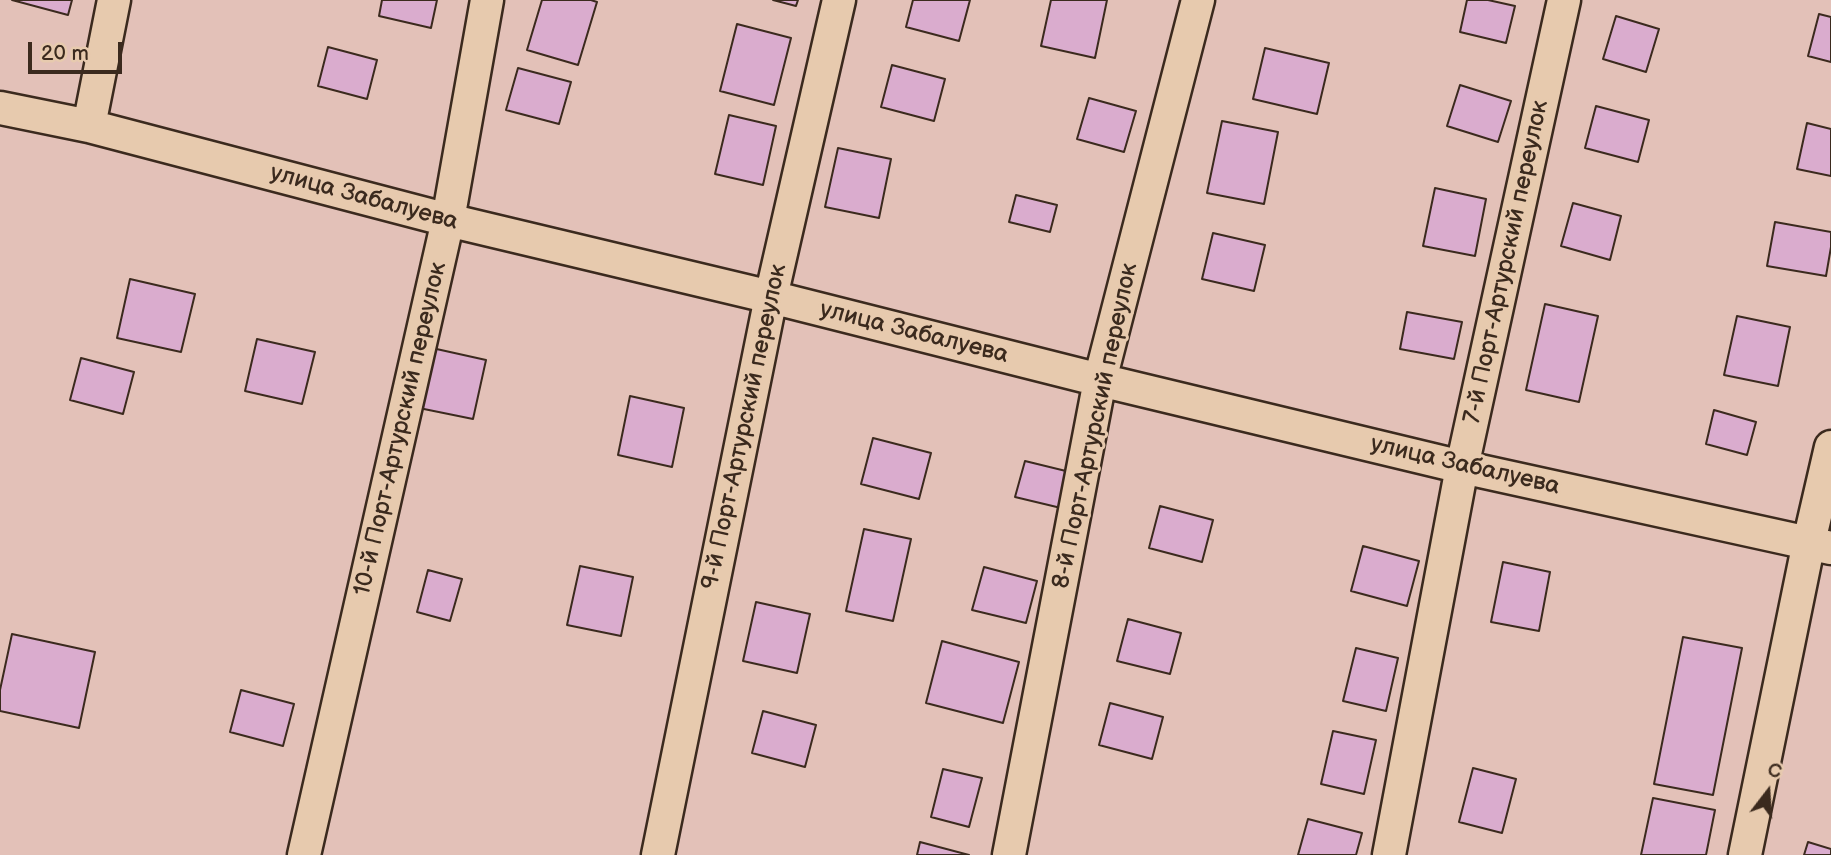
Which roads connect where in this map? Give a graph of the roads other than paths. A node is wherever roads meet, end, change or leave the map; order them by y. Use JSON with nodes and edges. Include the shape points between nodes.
{"nodes":[{"id":1,"x":114,"y":0,"type":"edge"},
{"id":2,"x":487,"y":0,"type":"edge"},
{"id":3,"x":839,"y":0,"type":"edge"},
{"id":4,"x":1198,"y":0,"type":"edge"},
{"id":5,"x":1564,"y":0,"type":"edge"},
{"id":6,"x":0,"y":108,"type":"edge"},
{"id":7,"x":89,"y":126,"type":"junction"},
{"id":8,"x":448,"y":220,"type":"junction"},
{"id":9,"x":771,"y":297,"type":"junction"},
{"id":10,"x":1100,"y":380,"type":"junction"},
{"id":11,"x":1831,"y":447,"type":"edge"},
{"id":12,"x":1462,"y":467,"type":"junction"},
{"id":13,"x":1820,"y":545,"type":"edge"},
{"id":14,"x":304,"y":855,"type":"edge"},
{"id":15,"x":658,"y":855,"type":"edge"},
{"id":16,"x":1009,"y":855,"type":"edge"},
{"id":17,"x":1389,"y":855,"type":"edge"},
{"id":18,"x":1745,"y":855,"type":"edge"}],
"edges":[{"from":1,"to":7,"type":"street"},
{"from":2,"to":8,"type":"street","name":"10-й Порт-Артурский переулок"},
{"from":3,"to":9,"type":"street","name":"9-й Порт-Артурский переулок"},
{"from":4,"to":10,"type":"street","name":"8-й Порт-Артурский переулок"},
{"from":5,"to":12,"type":"street","name":"7-й Порт-Артурский переулок"},
{"from":6,"to":7,"type":"street","name":"улица Забалуева"},
{"from":7,"to":8,"type":"street","name":"улица Забалуева"},
{"from":8,"to":9,"type":"street","name":"улица Забалуева"},
{"from":8,"to":14,"type":"street","name":"10-й Порт-Артурский переулок"},
{"from":9,"to":10,"type":"street","name":"улица Забалуева"},
{"from":9,"to":15,"type":"street","name":"9-й Порт-Артурский переулок"},
{"from":10,"to":12,"type":"street","name":"улица Забалуева"},
{"from":10,"to":16,"type":"street","name":"8-й Порт-Артурский переулок"},
{"from":11,"to":13,"type":"street"},
{"from":12,"to":13,"type":"street","name":"улица Забалуева"},
{"from":12,"to":17,"type":"street","name":"7-й Порт-Артурский переулок"},
{"from":13,"to":18,"type":"street"}]}
